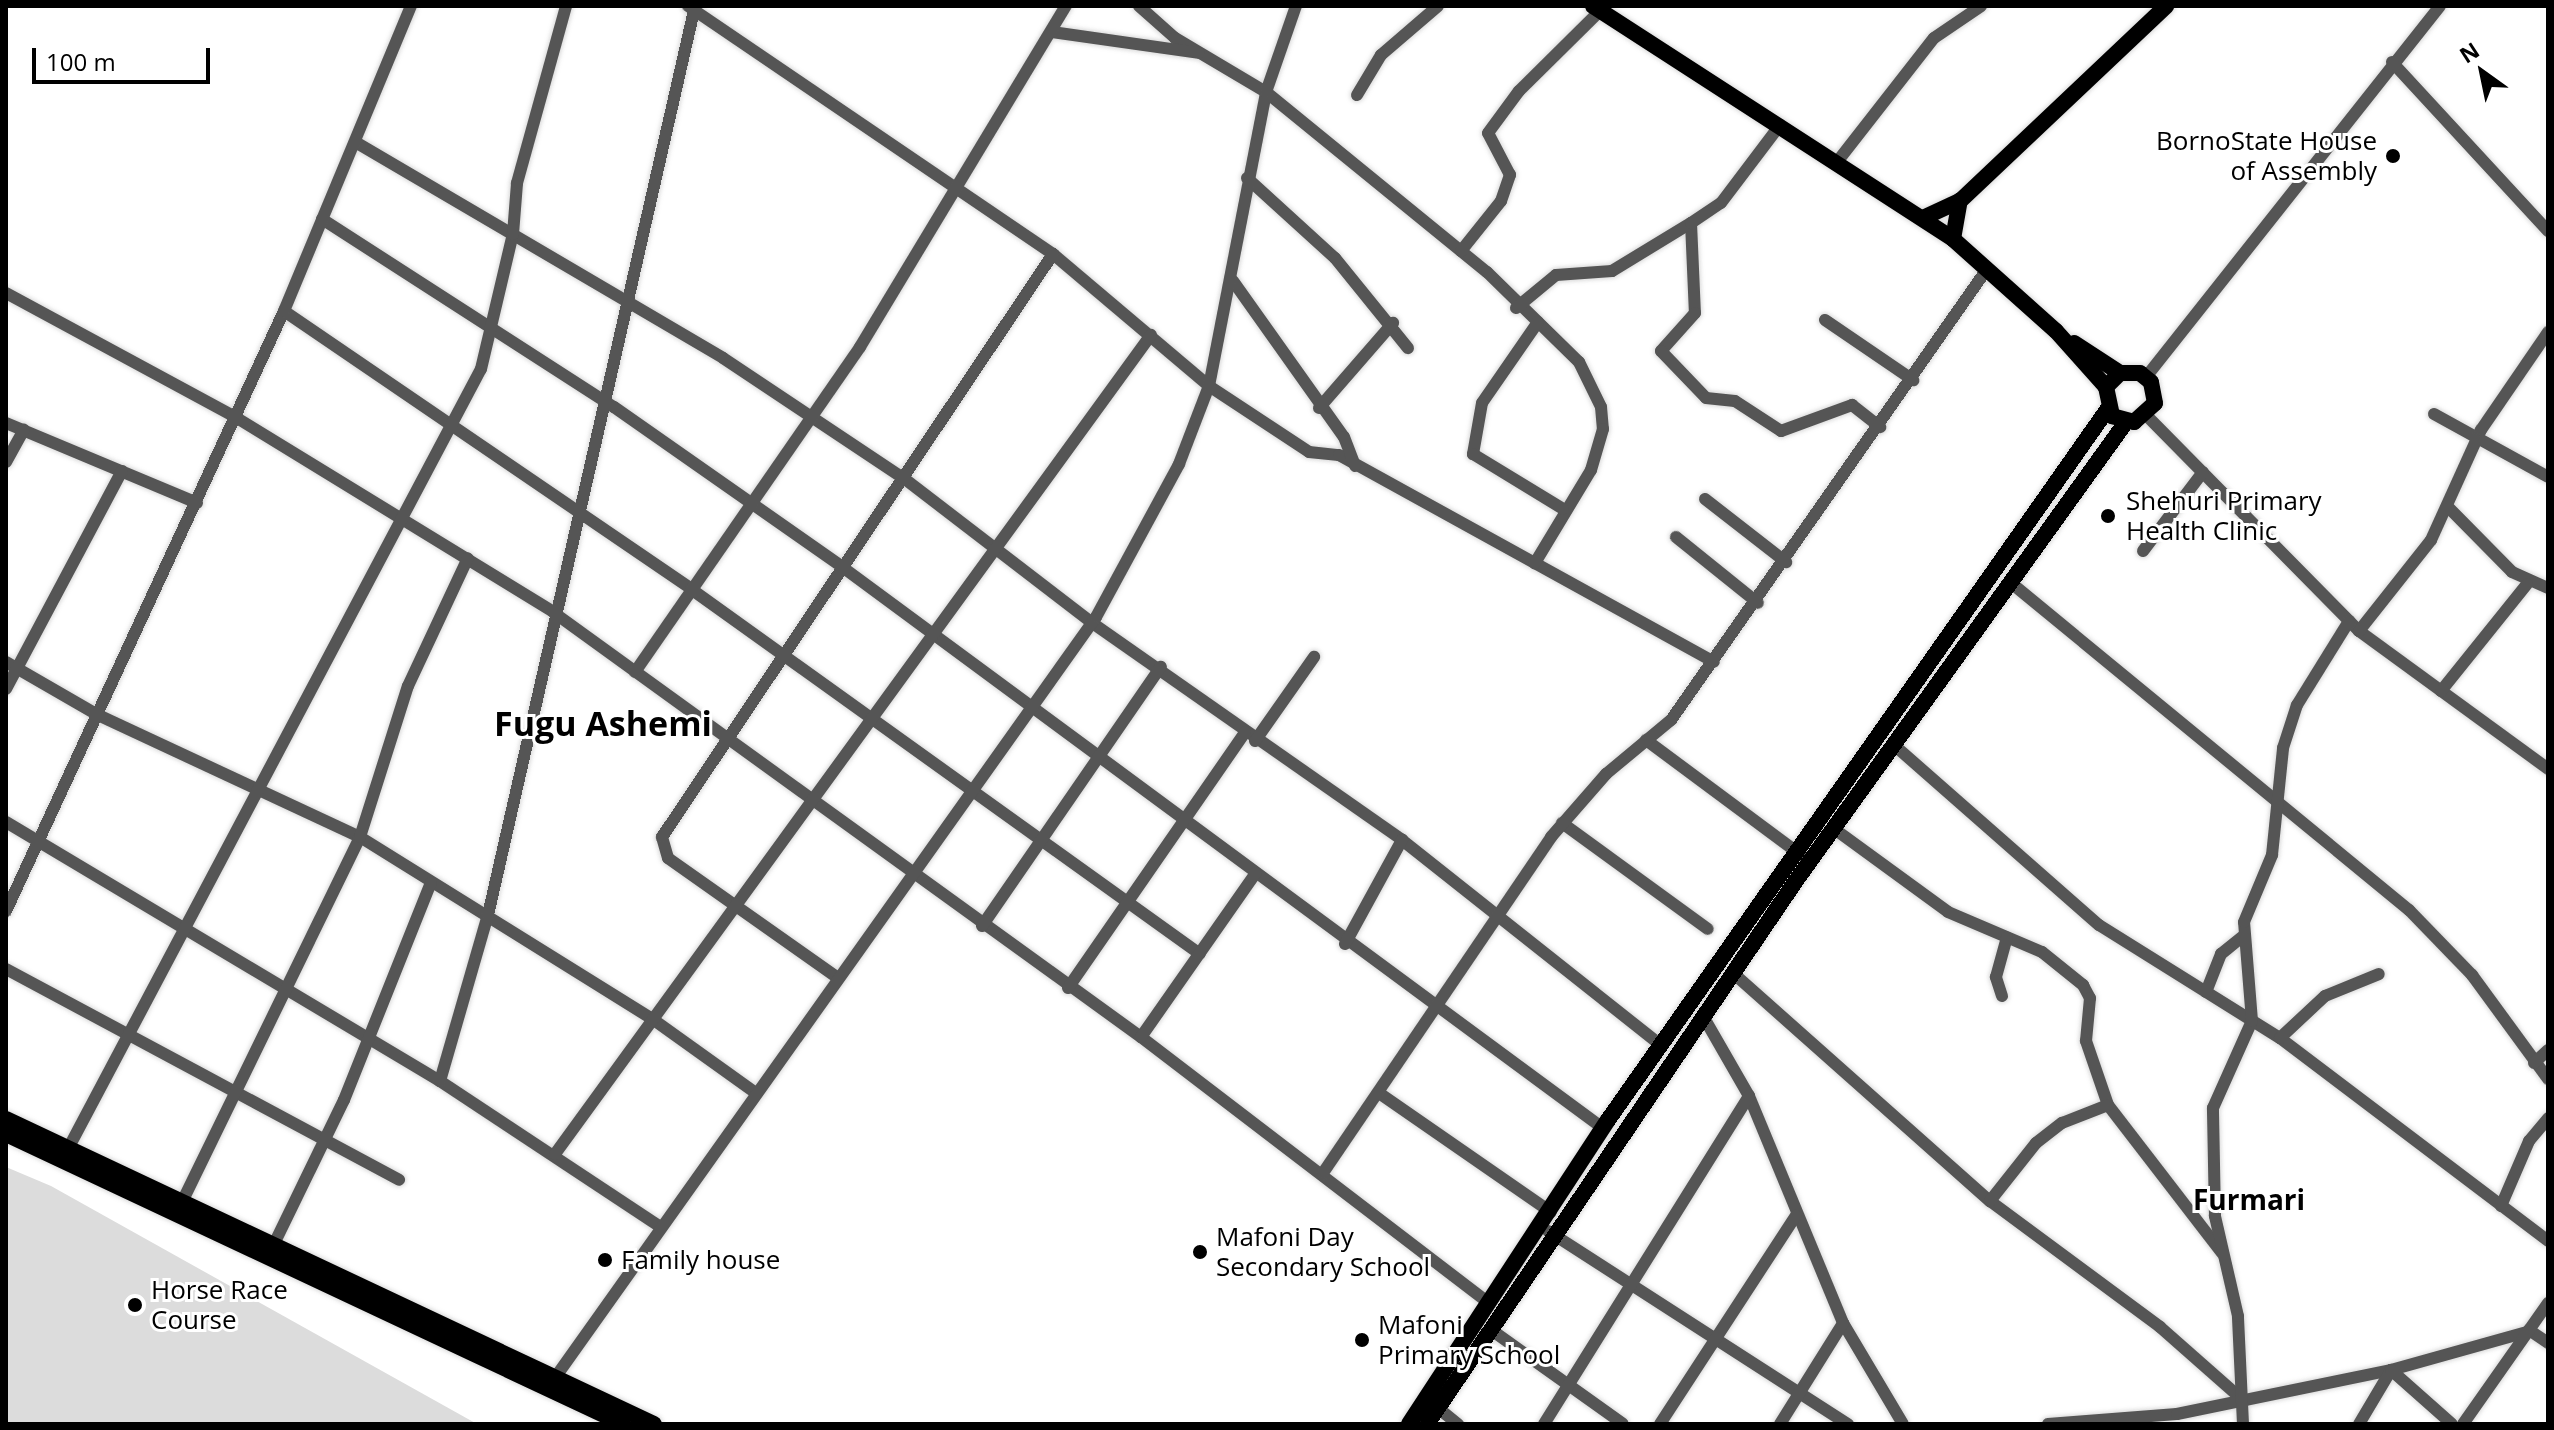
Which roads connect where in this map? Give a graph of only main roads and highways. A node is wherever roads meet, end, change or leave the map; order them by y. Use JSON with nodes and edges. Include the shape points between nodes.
{"nodes":[{"id":1,"x":2166,"y":6,"type":"edge"},
{"id":2,"x":1599,"y":7,"type":"edge"},
{"id":3,"x":1960,"y":201,"type":"junction"},
{"id":4,"x":1925,"y":217,"type":"junction"},
{"id":5,"x":1953,"y":239,"type":"junction"},
{"id":6,"x":2056,"y":331,"type":"junction"},
{"id":7,"x":2120,"y":373,"type":"junction"},
{"id":8,"x":2106,"y":387,"type":"junction"},
{"id":9,"x":2107,"y":410,"type":"junction"},
{"id":10,"x":2126,"y":422,"type":"junction"},
{"id":11,"x":1803,"y":857,"type":"junction"},
{"id":12,"x":6,"y":1119,"type":"edge"},
{"id":13,"x":6,"y":1134,"type":"edge"},
{"id":14,"x":1548,"y":1231,"type":"junction"},
{"id":15,"x":623,"y":1424,"type":"edge"},
{"id":16,"x":654,"y":1424,"type":"edge"},
{"id":17,"x":1409,"y":1424,"type":"edge"},
{"id":18,"x":1427,"y":1424,"type":"edge"}],
"edges":[{"from":1,"to":3,"type":"main road"},
{"from":2,"to":4,"type":"main road"},
{"from":3,"to":4,"type":"main road"},
{"from":3,"to":5,"type":"main road"},
{"from":4,"to":5,"type":"main road"},
{"from":5,"to":6,"type":"main road"},
{"from":6,"to":7,"type":"main road"},
{"from":6,"to":8,"type":"main road"},
{"from":7,"to":8,"type":"main road"},
{"from":7,"to":10,"type":"main road","via":[[2146,377],[2156,396],[2147,416]]},
{"from":8,"to":9,"type":"main road"},
{"from":9,"to":10,"type":"main road"},
{"from":9,"to":11,"type":"main road"},
{"from":10,"to":11,"type":"main road","via":[[1833,828]]},
{"from":11,"to":14,"type":"main road","via":[[1733,973]]},
{"from":11,"to":14,"type":"main road","via":[[1661,1045],[1551,1212]]},
{"from":12,"to":16,"type":"main road"},
{"from":13,"to":15,"type":"main road"},
{"from":14,"to":17,"type":"main road","via":[[1488,1302]]},
{"from":14,"to":18,"type":"main road"}]}
